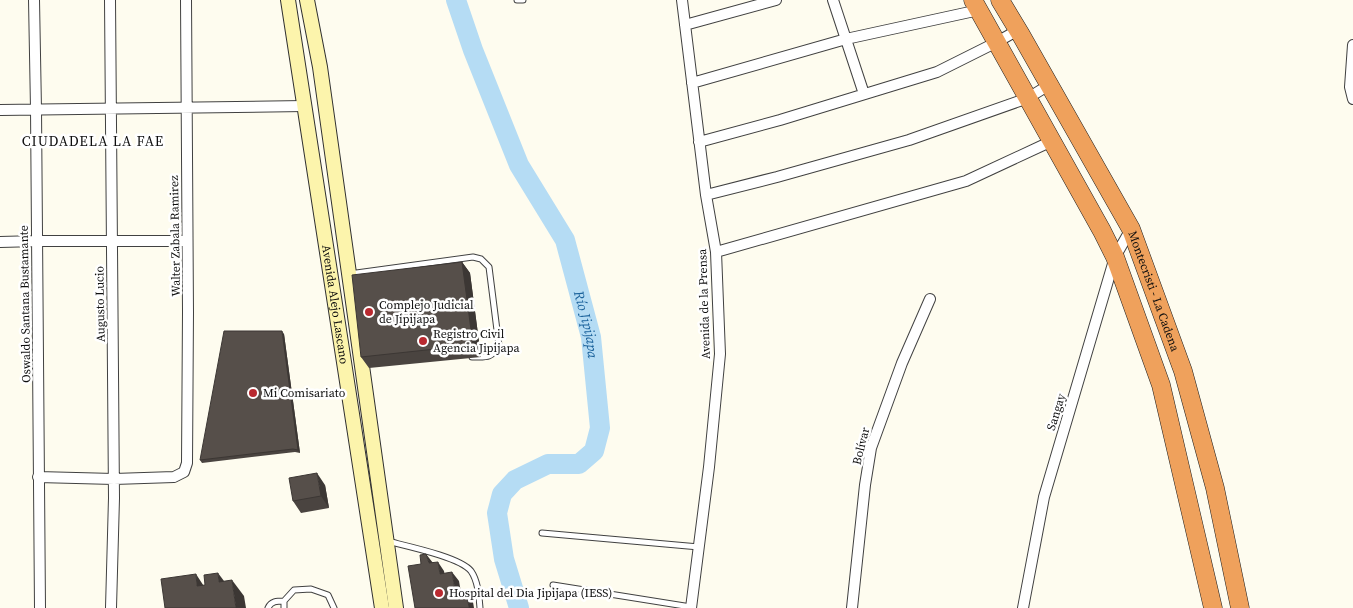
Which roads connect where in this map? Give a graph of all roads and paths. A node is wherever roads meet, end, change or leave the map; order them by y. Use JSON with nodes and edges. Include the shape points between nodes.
{"nodes":[{"id":1,"x":34,"y":0,"type":"edge"},
{"id":2,"x":110,"y":0,"type":"edge"},
{"id":3,"x":186,"y":0,"type":"edge"},
{"id":4,"x":288,"y":0,"type":"edge"},
{"id":5,"x":307,"y":0,"type":"edge"},
{"id":6,"x":517,"y":0,"type":"edge"},
{"id":7,"x":523,"y":0,"type":"edge"},
{"id":8,"x":682,"y":0,"type":"edge"},
{"id":9,"x":776,"y":0,"type":"edge"},
{"id":10,"x":833,"y":0,"type":"edge"},
{"id":11,"x":1000,"y":0,"type":"edge"},
{"id":12,"x":976,"y":5,"type":"edge"},
{"id":13,"x":685,"y":25,"type":"junction"},
{"id":14,"x":1018,"y":30,"type":"junction"},
{"id":15,"x":846,"y":39,"type":"junction"},
{"id":16,"x":997,"y":42,"type":"junction"},
{"id":17,"x":1353,"y":45,"type":"edge"},
{"id":18,"x":692,"y":83,"type":"junction"},
{"id":19,"x":1050,"y":85,"type":"junction"},
{"id":20,"x":864,"y":94,"type":"junction"},
{"id":21,"x":1028,"y":98,"type":"junction"},
{"id":22,"x":1353,"y":99,"type":"edge"},
{"id":23,"x":304,"y":106,"type":"junction"},
{"id":24,"x":186,"y":108,"type":"junction"},
{"id":25,"x":36,"y":109,"type":"junction"},
{"id":26,"x":0,"y":110,"type":"edge"},
{"id":27,"x":110,"y":110,"type":"junction"},
{"id":28,"x":1052,"y":141,"type":"junction"},
{"id":29,"x":699,"y":142,"type":"junction"},
{"id":30,"x":706,"y":195,"type":"junction"},
{"id":31,"x":1131,"y":229,"type":"junction"},
{"id":32,"x":36,"y":241,"type":"junction"},
{"id":33,"x":112,"y":241,"type":"junction"},
{"id":34,"x":187,"y":241,"type":"junction"},
{"id":35,"x":0,"y":242,"type":"edge"},
{"id":36,"x":716,"y":252,"type":"junction"},
{"id":37,"x":1115,"y":257,"type":"junction"},
{"id":38,"x":348,"y":274,"type":"junction"},
{"id":39,"x":930,"y":299,"type":"dead end"},
{"id":40,"x":470,"y":358,"type":"edge"},
{"id":41,"x":38,"y":477,"type":"junction"},
{"id":42,"x":114,"y":478,"type":"junction"},
{"id":43,"x":542,"y":533,"type":"dead end"},
{"id":44,"x":387,"y":541,"type":"junction"},
{"id":45,"x":699,"y":547,"type":"junction"},
{"id":46,"x":553,"y":585,"type":"dead end"},
{"id":47,"x":284,"y":600,"type":"junction"},
{"id":48,"x":40,"y":608,"type":"edge"},
{"id":49,"x":111,"y":608,"type":"edge"},
{"id":50,"x":268,"y":608,"type":"edge"},
{"id":51,"x":284,"y":608,"type":"edge"},
{"id":52,"x":334,"y":608,"type":"edge"},
{"id":53,"x":382,"y":608,"type":"edge"},
{"id":54,"x":396,"y":608,"type":"edge"},
{"id":55,"x":480,"y":608,"type":"edge"},
{"id":56,"x":691,"y":608,"type":"edge"},
{"id":57,"x":852,"y":608,"type":"edge"},
{"id":58,"x":1023,"y":608,"type":"edge"},
{"id":59,"x":1213,"y":608,"type":"edge"},
{"id":60,"x":1240,"y":608,"type":"edge"}],
"edges":[{"from":1,"to":25,"type":"street","name":"Oswaldo Santana Bustamante"},
{"from":2,"to":27,"type":"street","name":"Augusto Lucio"},
{"from":3,"to":24,"type":"street","name":"Walter Zabala Ramirez"},
{"from":4,"to":23,"type":"main road","name":"Avenida Alejo Lascano"},
{"from":5,"to":38,"type":"main road","name":"Avenida Alejo Lascano","via":[[320,67]]},
{"from":6,"to":7,"type":"lane"},
{"from":8,"to":13,"type":"street","name":"Avenida de la Prensa"},
{"from":9,"to":13,"type":"street"},
{"from":10,"to":15,"type":"street"},
{"from":11,"to":14,"type":"highway","name":"Montecristi - La Cadena"},
{"from":12,"to":15,"type":"street"},
{"from":12,"to":16,"type":"highway","name":"Montecristi - La Cadena"},
{"from":13,"to":18,"type":"street","name":"Avenida de la Prensa"},
{"from":14,"to":16,"type":"street"},
{"from":14,"to":19,"type":"highway","name":"Montecristi - La Cadena"},
{"from":15,"to":18,"type":"street"},
{"from":15,"to":20,"type":"street"},
{"from":16,"to":20,"type":"street","via":[[937,72]]},
{"from":16,"to":21,"type":"highway","name":"Montecristi - La Cadena"},
{"from":17,"to":22,"type":"street","via":[[1350,87]]},
{"from":18,"to":29,"type":"street","name":"Avenida de la Prensa"},
{"from":19,"to":21,"type":"street"},
{"from":19,"to":31,"type":"highway","name":"Montecristi - La Cadena"},
{"from":20,"to":29,"type":"street"},
{"from":21,"to":28,"type":"highway","name":"Montecristi - La Cadena"},
{"from":21,"to":30,"type":"street","via":[[910,140]]},
{"from":23,"to":24,"type":"street"},
{"from":23,"to":53,"type":"main road","name":"Avenida Alejo Lascano"},
{"from":24,"to":27,"type":"street"},
{"from":24,"to":34,"type":"street","name":"Walter Zabala Ramirez"},
{"from":25,"to":26,"type":"street"},
{"from":25,"to":27,"type":"street"},
{"from":25,"to":32,"type":"street","name":"Oswaldo Santana Bustamante"},
{"from":27,"to":33,"type":"street","name":"Augusto Lucio"},
{"from":28,"to":36,"type":"street","via":[[966,181]]},
{"from":28,"to":37,"type":"highway","name":"Montecristi - La Cadena"},
{"from":29,"to":30,"type":"street","name":"Avenida de la Prensa"},
{"from":30,"to":36,"type":"street","name":"Avenida de la Prensa"},
{"from":31,"to":37,"type":"street","name":"Sangay"},
{"from":31,"to":60,"type":"highway","name":"Montecristi - La Cadena","via":[[1183,371],[1215,488]]},
{"from":32,"to":33,"type":"street"},
{"from":32,"to":35,"type":"street"},
{"from":32,"to":41,"type":"street","name":"Oswaldo Santana Bustamante"},
{"from":33,"to":34,"type":"street"},
{"from":33,"to":42,"type":"street","name":"Augusto Lucio"},
{"from":34,"to":42,"type":"street","name":"Walter Zabala Ramirez","via":[[187,462],[184,472],[174,477]]},
{"from":36,"to":45,"type":"street","name":"Avenida de la Prensa","via":[[720,354]]},
{"from":37,"to":58,"type":"street","name":"Sangay","via":[[1044,497]]},
{"from":37,"to":59,"type":"highway","name":"Montecristi - La Cadena","via":[[1161,385]]},
{"from":38,"to":40,"type":"lane","via":[[473,257],[482,260],[489,267],[499,346],[490,356]]},
{"from":38,"to":44,"type":"main road","name":"Avenida Alejo Lascano","via":[[366,364]]},
{"from":39,"to":57,"type":"street","name":"Bolívar","via":[[871,448]]},
{"from":41,"to":42,"type":"street"},
{"from":41,"to":48,"type":"street","name":"Oswaldo Santana Bustamante"},
{"from":42,"to":49,"type":"street","name":"Augusto Lucio"},
{"from":43,"to":45,"type":"lane"},
{"from":44,"to":54,"type":"main road","name":"Avenida Alejo Lascano"},
{"from":44,"to":55,"type":"lane","via":[[465,565],[475,579]]},
{"from":45,"to":56,"type":"street","name":"Avenida de la Prensa"},
{"from":46,"to":56,"type":"lane"},
{"from":47,"to":50,"type":"lane","via":[[275,600]]},
{"from":47,"to":51,"type":"lane"},
{"from":47,"to":52,"type":"lane","via":[[294,590],[311,589],[328,595]]}]}
